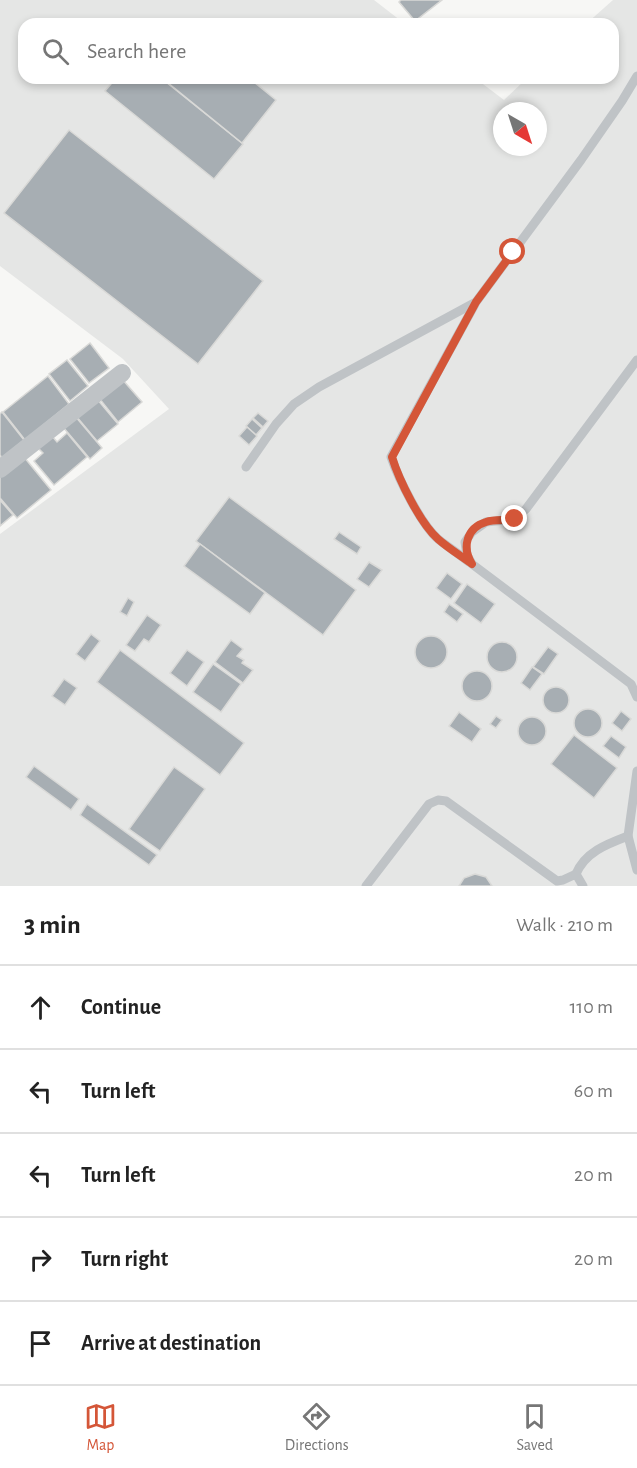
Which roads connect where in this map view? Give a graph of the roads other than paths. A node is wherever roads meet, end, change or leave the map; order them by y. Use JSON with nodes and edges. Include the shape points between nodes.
{"nodes":[{"id":1,"x":637,"y":76,"type":"edge"},
{"id":2,"x":476,"y":302,"type":"junction"},
{"id":3,"x":637,"y":360,"type":"edge"},
{"id":4,"x":122,"y":373,"type":"dead end"},
{"id":5,"x":246,"y":466,"type":"dead end"},
{"id":6,"x":0,"y":469,"type":"edge"},
{"id":7,"x":472,"y":564,"type":"junction"},
{"id":8,"x":637,"y":697,"type":"edge"},
{"id":9,"x":637,"y":771,"type":"edge"},
{"id":10,"x":628,"y":836,"type":"junction"},
{"id":11,"x":637,"y":870,"type":"edge"},
{"id":12,"x":576,"y":874,"type":"junction"},
{"id":13,"x":366,"y":886,"type":"edge"},
{"id":14,"x":583,"y":886,"type":"edge"}],
"edges":[{"from":1,"to":2,"type":"lane","via":[[581,160]]},
{"from":2,"to":5,"type":"lane","via":[[294,404]]},
{"from":2,"to":7,"type":"lane","via":[[392,457],[426,525]]},
{"from":3,"to":7,"type":"lane","via":[[526,509],[515,519],[486,522],[472,532],[465,542]]},
{"from":4,"to":6,"type":"street"},
{"from":7,"to":8,"type":"lane","via":[[631,684]]},
{"from":9,"to":10,"type":"lane"},
{"from":10,"to":11,"type":"lane"},
{"from":10,"to":12,"type":"lane","via":[[602,846],[580,863]]},
{"from":12,"to":13,"type":"lane","via":[[557,881],[446,801],[438,800],[429,804]]},
{"from":12,"to":14,"type":"lane"}]}
